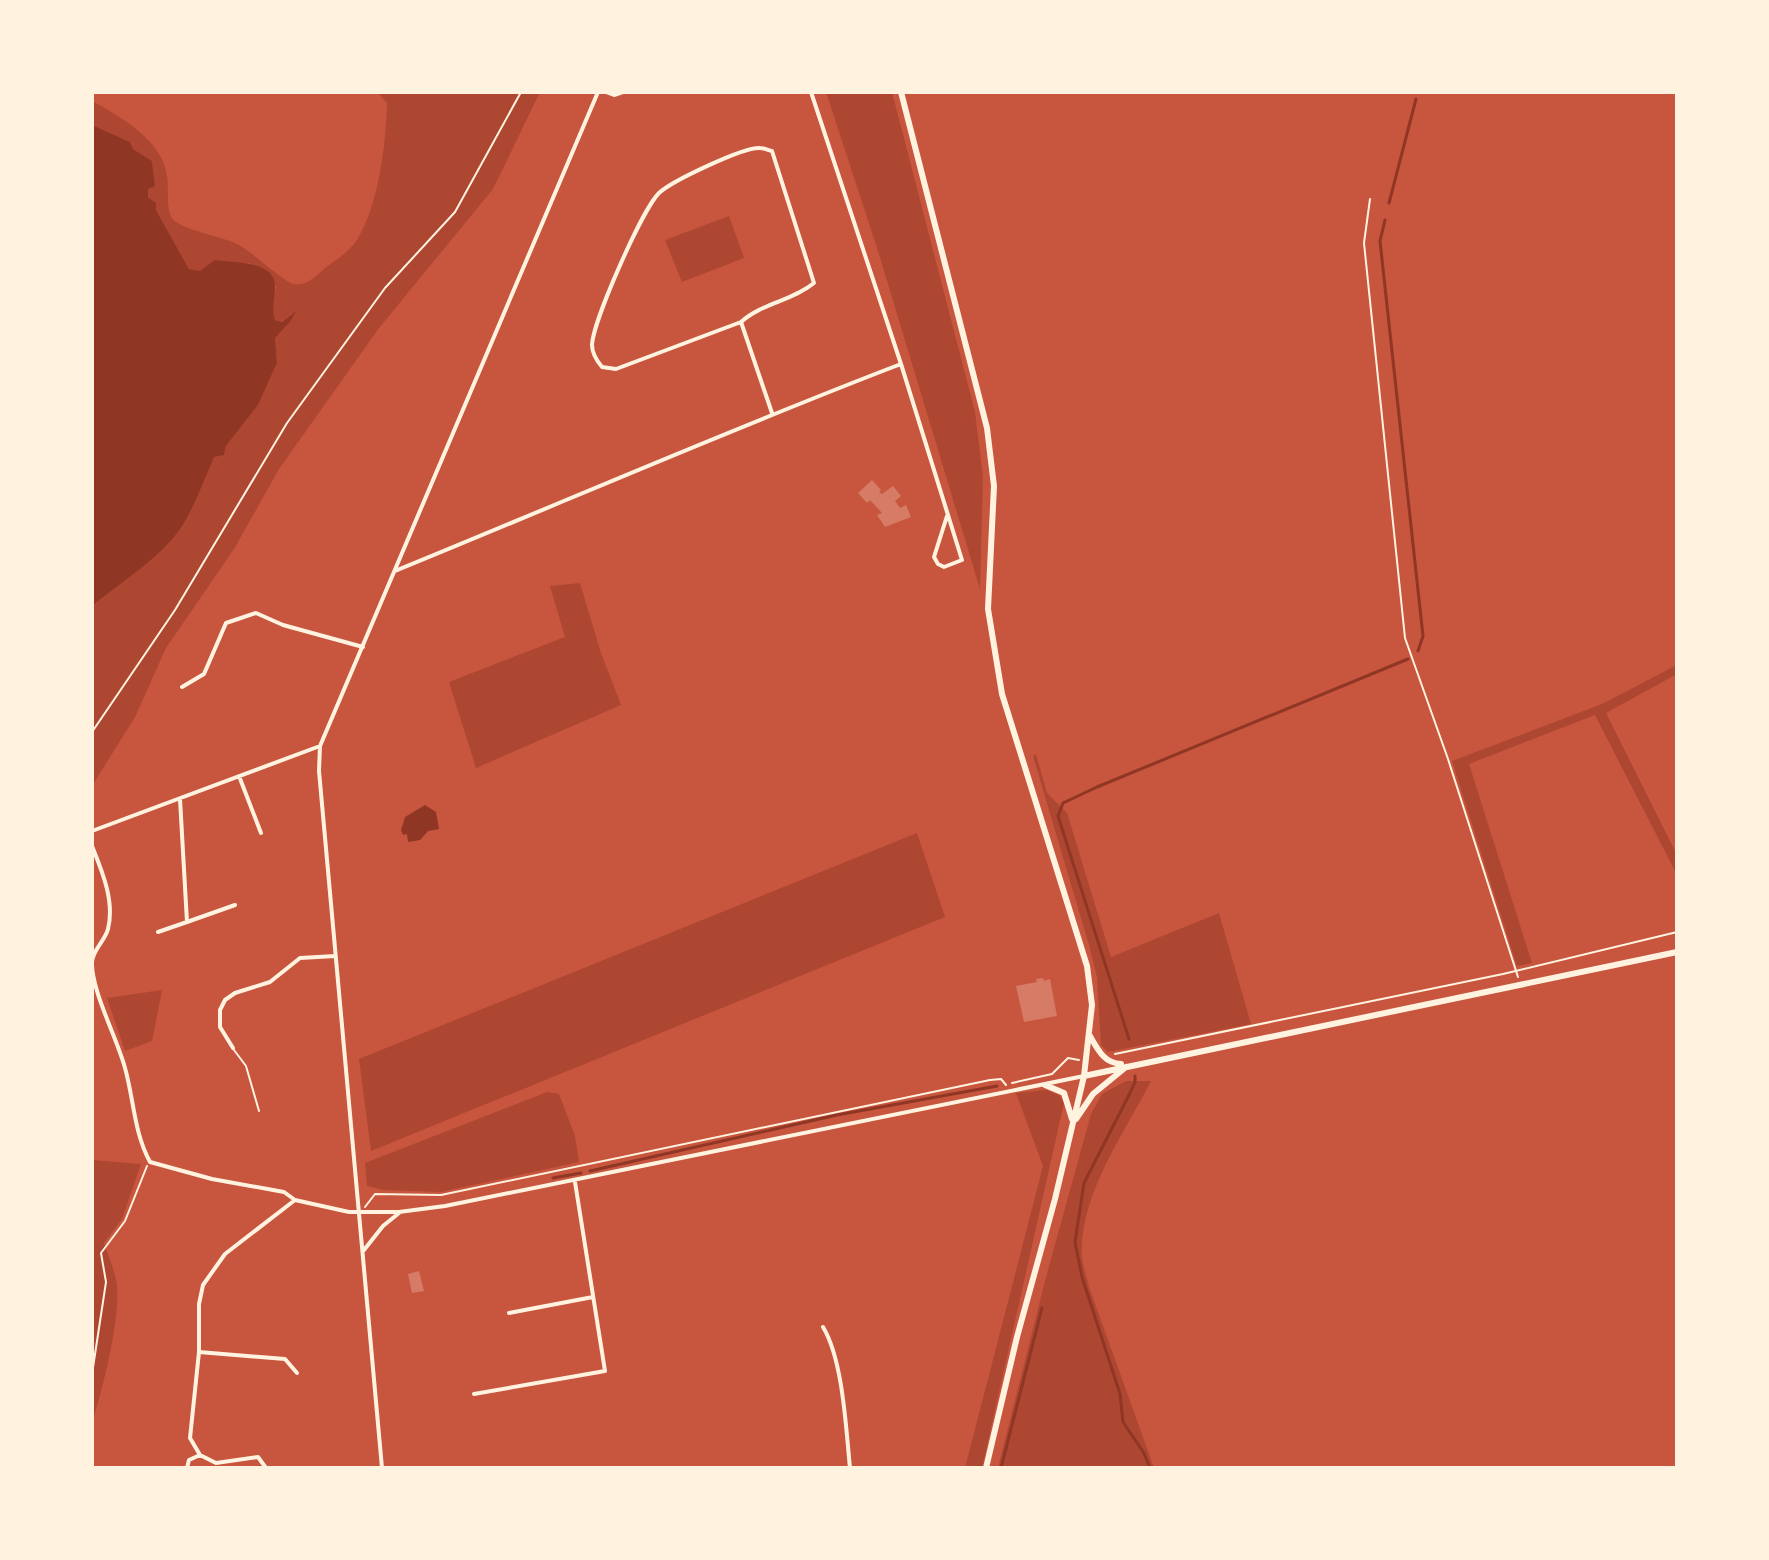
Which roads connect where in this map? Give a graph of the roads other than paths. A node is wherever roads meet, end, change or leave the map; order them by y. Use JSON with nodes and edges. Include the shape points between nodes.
{"nodes":[{"id":1,"x":598,"y":92,"type":"edge"},
{"id":2,"x":606,"y":92,"type":"edge"},
{"id":3,"x":623,"y":92,"type":"edge"},
{"id":4,"x":811,"y":92,"type":"edge"},
{"id":5,"x":901,"y":92,"type":"edge"},
{"id":6,"x":741,"y":322,"type":"junction"},
{"id":7,"x":901,"y":364,"type":"junction"},
{"id":8,"x":772,"y":413,"type":"junction"},
{"id":9,"x":947,"y":516,"type":"junction"},
{"id":10,"x":395,"y":571,"type":"junction"},
{"id":11,"x":363,"y":647,"type":"junction"},
{"id":12,"x":182,"y":687,"type":"dead end"},
{"id":13,"x":320,"y":746,"type":"junction"},
{"id":14,"x":239,"y":776,"type":"junction"},
{"id":15,"x":180,"y":799,"type":"junction"},
{"id":16,"x":92,"y":831,"type":"edge"},
{"id":17,"x":261,"y":833,"type":"dead end"},
{"id":18,"x":92,"y":846,"type":"edge"},
{"id":19,"x":235,"y":905,"type":"dead end"},
{"id":20,"x":187,"y":922,"type":"junction"},
{"id":21,"x":158,"y":932,"type":"dead end"},
{"id":22,"x":1677,"y":952,"type":"edge"},
{"id":23,"x":335,"y":956,"type":"junction"},
{"id":24,"x":1090,"y":1036,"type":"junction"},
{"id":25,"x":233,"y":1048,"type":"joint"},
{"id":26,"x":1129,"y":1065,"type":"junction"},
{"id":27,"x":1084,"y":1076,"type":"junction"},
{"id":28,"x":1045,"y":1085,"type":"junction"},
{"id":29,"x":259,"y":1111,"type":"dead end"},
{"id":30,"x":1072,"y":1125,"type":"junction"},
{"id":31,"x":575,"y":1182,"type":"junction"},
{"id":32,"x":295,"y":1200,"type":"junction"},
{"id":33,"x":399,"y":1212,"type":"junction"},
{"id":34,"x":359,"y":1213,"type":"junction"},
{"id":35,"x":363,"y":1252,"type":"junction"},
{"id":36,"x":593,"y":1297,"type":"junction"},
{"id":37,"x":509,"y":1313,"type":"dead end"},
{"id":38,"x":823,"y":1327,"type":"dead end"},
{"id":39,"x":199,"y":1352,"type":"junction"},
{"id":40,"x":297,"y":1373,"type":"dead end"},
{"id":41,"x":474,"y":1394,"type":"dead end"},
{"id":42,"x":200,"y":1455,"type":"junction"},
{"id":43,"x":187,"y":1468,"type":"edge"},
{"id":44,"x":266,"y":1468,"type":"edge"},
{"id":45,"x":382,"y":1468,"type":"edge"},
{"id":46,"x":850,"y":1468,"type":"edge"},
{"id":47,"x":986,"y":1468,"type":"edge"}],
"edges":[{"from":1,"to":10,"type":"street"},
{"from":2,"to":3,"type":"street"},
{"from":4,"to":7,"type":"street"},
{"from":5,"to":24,"type":"main road","via":[[987,428],[994,486],[988,609],[992,646],[1006,708],[1087,966]]},
{"from":6,"to":6,"type":"street","via":[[616,369],[602,367],[592,346],[625,253],[658,194],[693,172],[759,147],[772,151],[814,283]]},
{"from":6,"to":8,"type":"street"},
{"from":7,"to":8,"type":"street"},
{"from":7,"to":9,"type":"street"},
{"from":8,"to":10,"type":"street"},
{"from":9,"to":9,"type":"street","via":[[962,560],[944,567],[934,557]]},
{"from":10,"to":11,"type":"street"},
{"from":11,"to":12,"type":"street","via":[[256,613],[226,623],[204,674]]},
{"from":11,"to":13,"type":"street"},
{"from":13,"to":14,"type":"street"},
{"from":13,"to":23,"type":"street"},
{"from":14,"to":15,"type":"street"},
{"from":14,"to":17,"type":"street"},
{"from":15,"to":16,"type":"street"},
{"from":15,"to":20,"type":"street"},
{"from":18,"to":32,"type":"street","via":[[107,886],[110,914],[93,956],[95,981],[150,1162],[284,1192]]},
{"from":19,"to":20,"type":"street"},
{"from":20,"to":21,"type":"street"},
{"from":22,"to":26,"type":"main road"},
{"from":23,"to":25,"type":"street","via":[[300,958],[270,982],[225,1000],[220,1027]]},
{"from":23,"to":34,"type":"street"},
{"from":24,"to":26,"type":"main road","via":[[1102,1057]]},
{"from":24,"to":27,"type":"main road"},
{"from":25,"to":29,"type":"lane","via":[[246,1066]]},
{"from":26,"to":27,"type":"main road"},
{"from":26,"to":30,"type":"main road","via":[[1093,1094]]},
{"from":27,"to":28,"type":"street"},
{"from":27,"to":30,"type":"main road"},
{"from":28,"to":30,"type":"main road","via":[[1064,1093]]},
{"from":28,"to":31,"type":"street"},
{"from":30,"to":47,"type":"main road"},
{"from":31,"to":33,"type":"street"},
{"from":31,"to":36,"type":"street"},
{"from":32,"to":34,"type":"street"},
{"from":32,"to":39,"type":"street","via":[[213,1269],[199,1304]]},
{"from":33,"to":34,"type":"street"},
{"from":33,"to":35,"type":"street"},
{"from":34,"to":35,"type":"street"},
{"from":35,"to":45,"type":"street"},
{"from":36,"to":37,"type":"street"},
{"from":36,"to":41,"type":"street","via":[[605,1371]]},
{"from":38,"to":46,"type":"street","via":[[831,1342]]},
{"from":39,"to":40,"type":"street","via":[[285,1359]]},
{"from":39,"to":42,"type":"street","via":[[190,1438]]},
{"from":42,"to":43,"type":"street","via":[[189,1460]]},
{"from":42,"to":44,"type":"street","via":[[216,1463],[258,1457]]}]}
